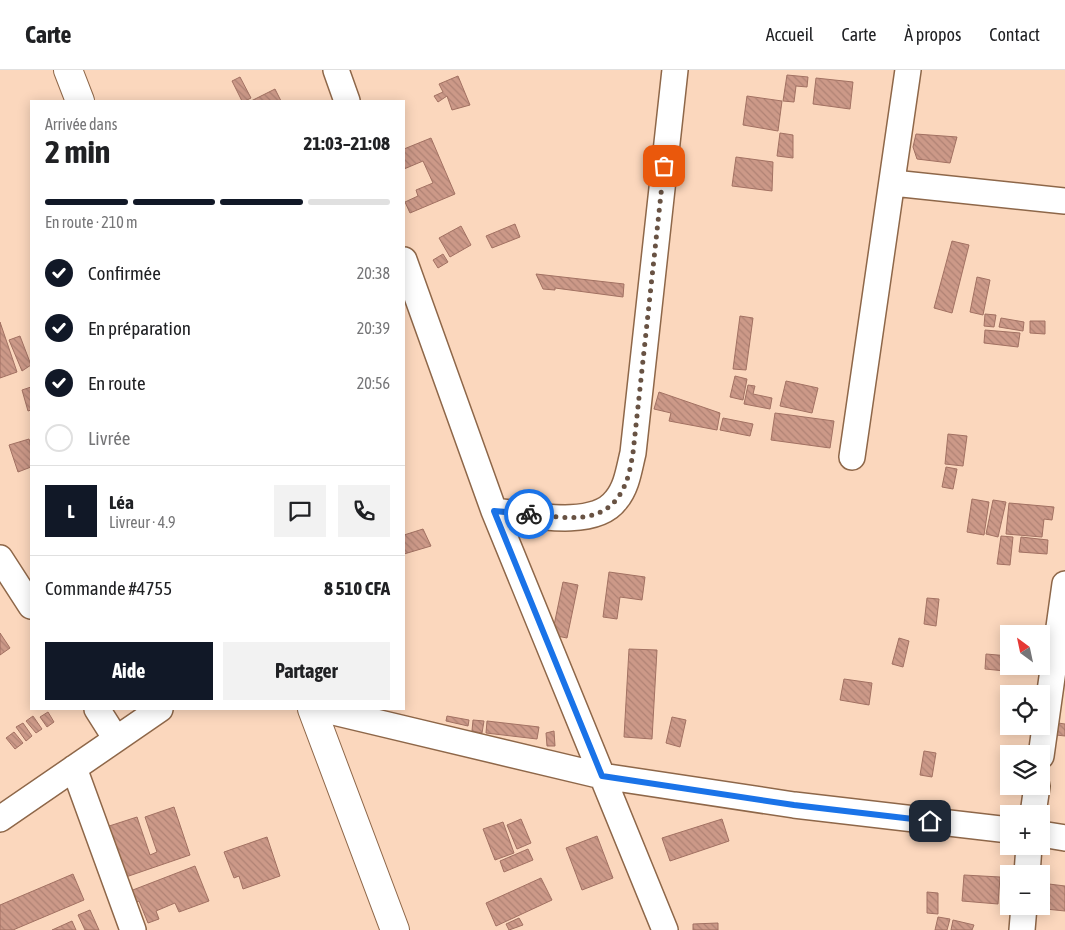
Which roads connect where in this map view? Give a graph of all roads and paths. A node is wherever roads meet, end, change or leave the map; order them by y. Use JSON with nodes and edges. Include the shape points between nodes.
{"nodes":[{"id":1,"x":68,"y":70,"type":"edge"},
{"id":2,"x":336,"y":70,"type":"edge"},
{"id":3,"x":674,"y":70,"type":"edge"},
{"id":4,"x":908,"y":70,"type":"edge"},
{"id":5,"x":80,"y":100,"type":"edge"},
{"id":6,"x":347,"y":100,"type":"edge"},
{"id":7,"x":893,"y":183,"type":"junction"},
{"id":8,"x":1065,"y":200,"type":"edge"},
{"id":9,"x":405,"y":263,"type":"edge"},
{"id":10,"x":852,"y":458,"type":"dead end"},
{"id":11,"x":494,"y":511,"type":"junction"},
{"id":12,"x":0,"y":558,"type":"edge"},
{"id":13,"x":1065,"y":584,"type":"edge"},
{"id":14,"x":30,"y":604,"type":"edge"},
{"id":15,"x":98,"y":710,"type":"edge"},
{"id":16,"x":159,"y":710,"type":"edge"},
{"id":17,"x":312,"y":710,"type":"edge"},
{"id":18,"x":325,"y":710,"type":"edge"},
{"id":19,"x":116,"y":739,"type":"junction"},
{"id":20,"x":1043,"y":745,"type":"edge"},
{"id":21,"x":74,"y":768,"type":"junction"},
{"id":22,"x":602,"y":776,"type":"junction"},
{"id":23,"x":0,"y":818,"type":"edge"},
{"id":24,"x":1000,"y":829,"type":"edge"},
{"id":25,"x":1050,"y":836,"type":"edge"},
{"id":26,"x":1065,"y":838,"type":"edge"},
{"id":27,"x":1023,"y":915,"type":"edge"},
{"id":28,"x":133,"y":930,"type":"edge"},
{"id":29,"x":396,"y":930,"type":"edge"},
{"id":30,"x":665,"y":930,"type":"edge"},
{"id":31,"x":1022,"y":930,"type":"edge"}],
"edges":[{"from":1,"to":5,"type":"street"},
{"from":2,"to":6,"type":"street"},
{"from":3,"to":11,"type":"street","via":[[633,453],[625,486],[616,502],[598,514],[576,518]]},
{"from":4,"to":7,"type":"street"},
{"from":7,"to":8,"type":"street"},
{"from":7,"to":10,"type":"street"},
{"from":9,"to":11,"type":"street"},
{"from":11,"to":22,"type":"street"},
{"from":12,"to":14,"type":"street"},
{"from":13,"to":20,"type":"street"},
{"from":15,"to":19,"type":"street"},
{"from":16,"to":19,"type":"street"},
{"from":17,"to":29,"type":"street"},
{"from":18,"to":22,"type":"street"},
{"from":19,"to":21,"type":"street"},
{"from":21,"to":23,"type":"street"},
{"from":21,"to":28,"type":"street"},
{"from":22,"to":24,"type":"street","via":[[794,805]]},
{"from":22,"to":30,"type":"street"},
{"from":25,"to":26,"type":"street"},
{"from":27,"to":31,"type":"street"}]}
